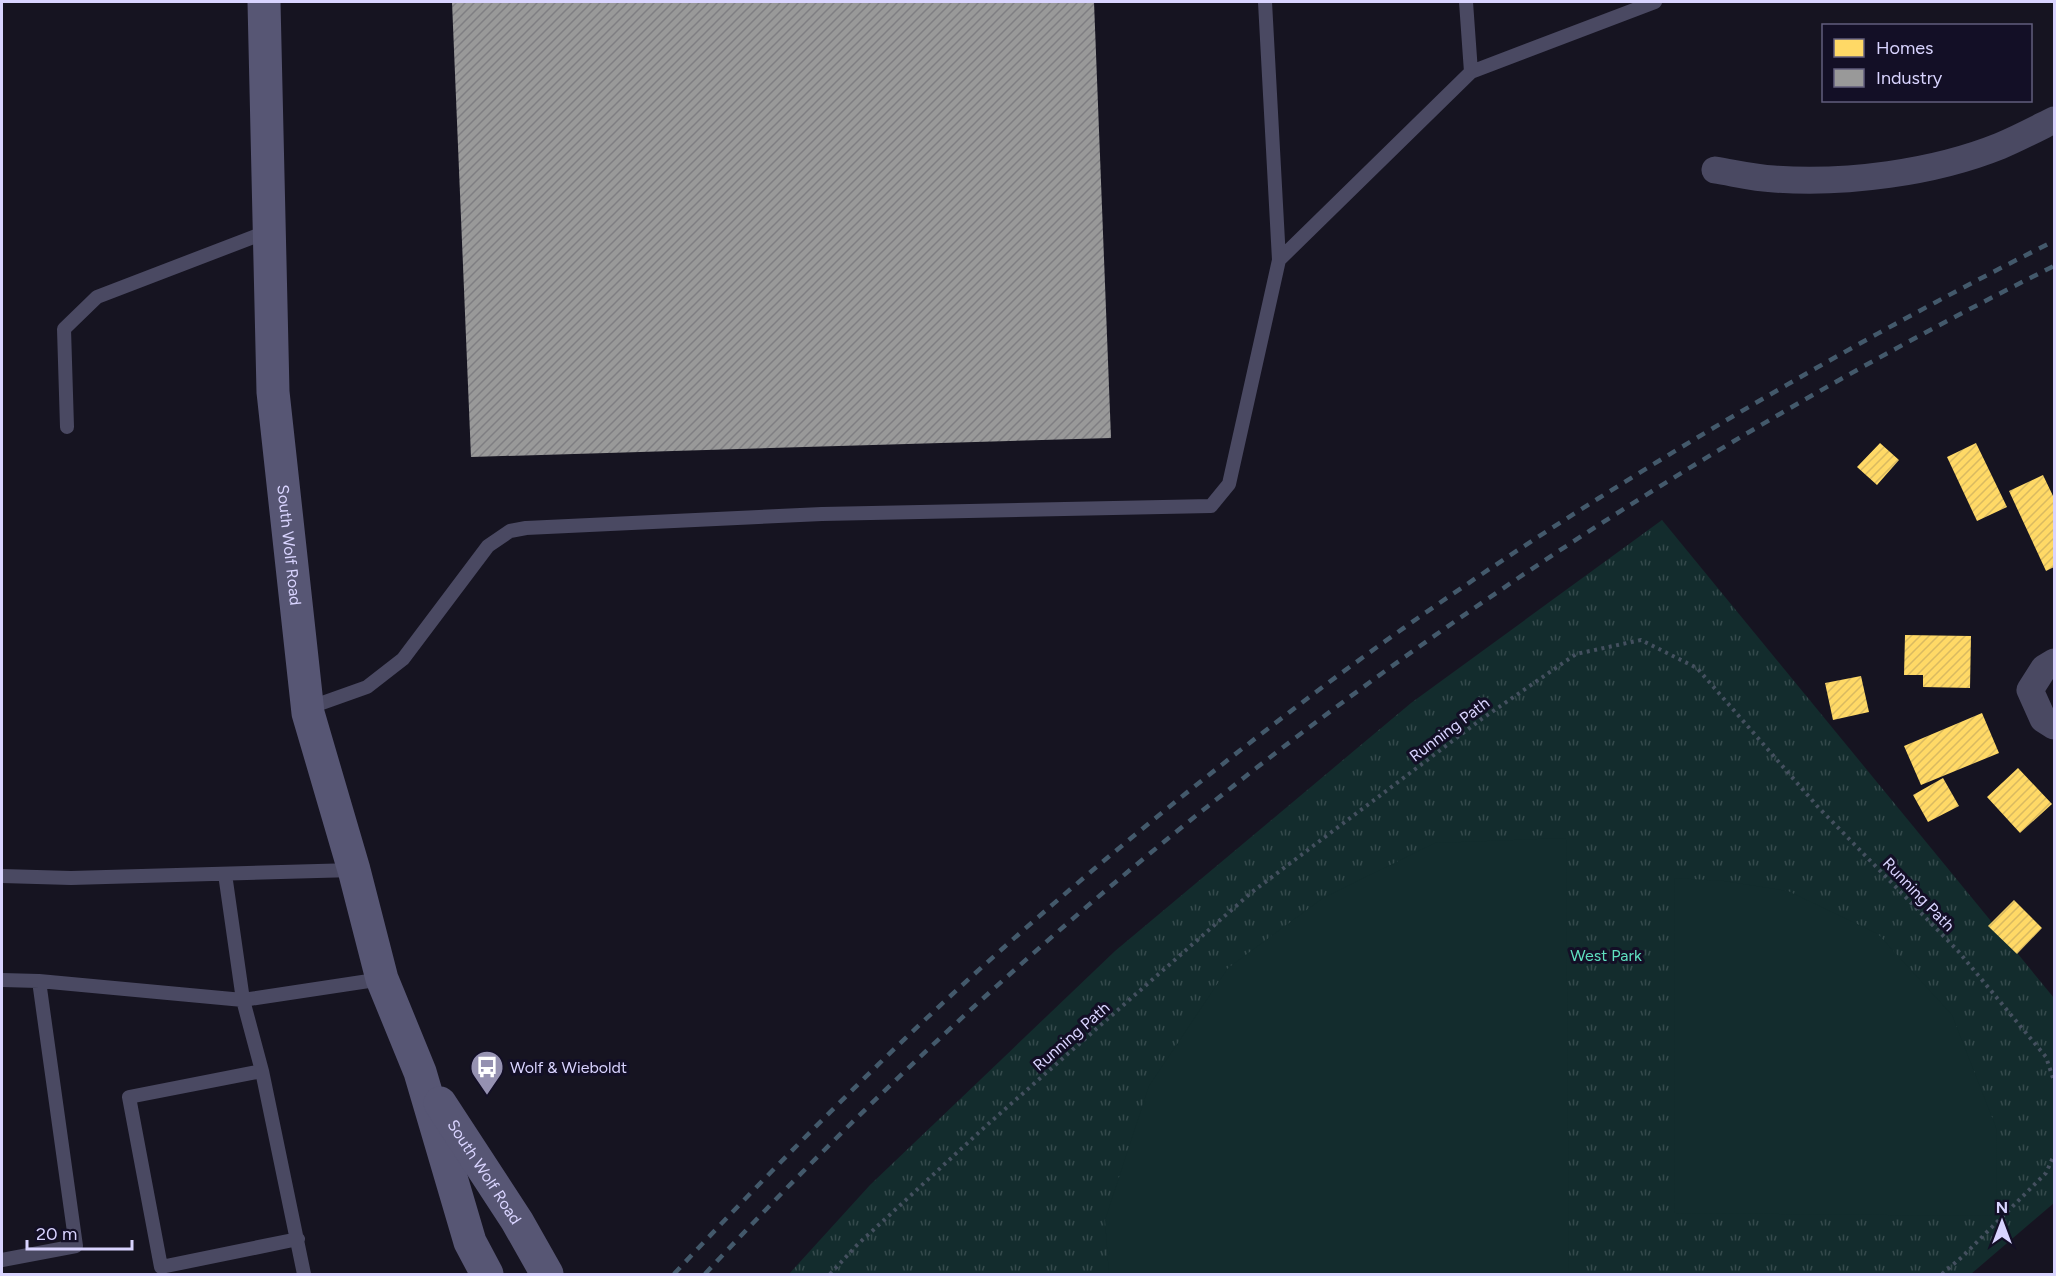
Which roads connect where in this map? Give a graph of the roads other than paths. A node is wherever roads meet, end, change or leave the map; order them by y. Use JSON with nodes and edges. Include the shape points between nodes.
{"nodes":[{"id":1,"x":264,"y":2,"type":"edge"},
{"id":2,"x":1265,"y":2,"type":"edge"},
{"id":3,"x":1466,"y":2,"type":"edge"},
{"id":4,"x":1655,"y":2,"type":"edge"},
{"id":5,"x":1471,"y":72,"type":"junction"},
{"id":6,"x":2055,"y":120,"type":"edge"},
{"id":7,"x":1715,"y":170,"type":"dead end"},
{"id":8,"x":269,"y":231,"type":"junction"},
{"id":9,"x":1279,"y":260,"type":"junction"},
{"id":10,"x":67,"y":427,"type":"dead end"},
{"id":11,"x":2055,"y":662,"type":"edge"},
{"id":12,"x":308,"y":708,"type":"junction"},
{"id":13,"x":2055,"y":726,"type":"edge"},
{"id":14,"x":354,"y":870,"type":"junction"},
{"id":15,"x":225,"y":874,"type":"junction"},
{"id":16,"x":2,"y":876,"type":"edge"},
{"id":17,"x":382,"y":979,"type":"junction"},
{"id":18,"x":2,"y":980,"type":"edge"},
{"id":19,"x":39,"y":981,"type":"junction"},
{"id":20,"x":243,"y":1000,"type":"junction"},
{"id":21,"x":262,"y":1071,"type":"junction"},
{"id":22,"x":420,"y":1072,"type":"junction"},
{"id":23,"x":298,"y":1239,"type":"junction"},
{"id":24,"x":2,"y":1260,"type":"edge"},
{"id":25,"x":304,"y":1275,"type":"edge"},
{"id":26,"x":487,"y":1275,"type":"edge"},
{"id":27,"x":547,"y":1275,"type":"edge"}],
"edges":[{"from":1,"to":8,"type":"main road","name":"South Wolf Road"},
{"from":2,"to":9,"type":"lane"},
{"from":3,"to":5,"type":"lane"},
{"from":4,"to":5,"type":"lane"},
{"from":5,"to":9,"type":"lane"},
{"from":6,"to":7,"type":"street","via":[[1989,149],[1886,174],[1827,181],[1772,179]]},
{"from":8,"to":10,"type":"lane","via":[[97,297],[64,329]]},
{"from":8,"to":12,"type":"main road","name":"South Wolf Road","via":[[273,392]]},
{"from":9,"to":12,"type":"lane","via":[[1229,484],[1211,506],[822,514],[510,531],[488,546],[403,659],[367,687]]},
{"from":11,"to":13,"type":"street","via":[[2044,668],[2030,690],[2043,719]]},
{"from":12,"to":14,"type":"main road","name":"South Wolf Road"},
{"from":14,"to":15,"type":"lane"},
{"from":14,"to":17,"type":"main road","name":"South Wolf Road"},
{"from":15,"to":16,"type":"lane"},
{"from":15,"to":20,"type":"lane"},
{"from":17,"to":20,"type":"lane"},
{"from":17,"to":22,"type":"main road","name":"South Wolf Road"},
{"from":18,"to":19,"type":"lane"},
{"from":19,"to":20,"type":"lane"},
{"from":19,"to":24,"type":"lane","via":[[76,1246]]},
{"from":20,"to":21,"type":"lane"},
{"from":21,"to":23,"type":"lane"},
{"from":21,"to":23,"type":"lane","via":[[129,1097],[161,1267]]},
{"from":22,"to":26,"type":"main road","name":"South Wolf Road","via":[[470,1242]]},
{"from":22,"to":27,"type":"main road","name":"South Wolf Road","via":[[517,1221]]},
{"from":23,"to":25,"type":"lane"}]}
